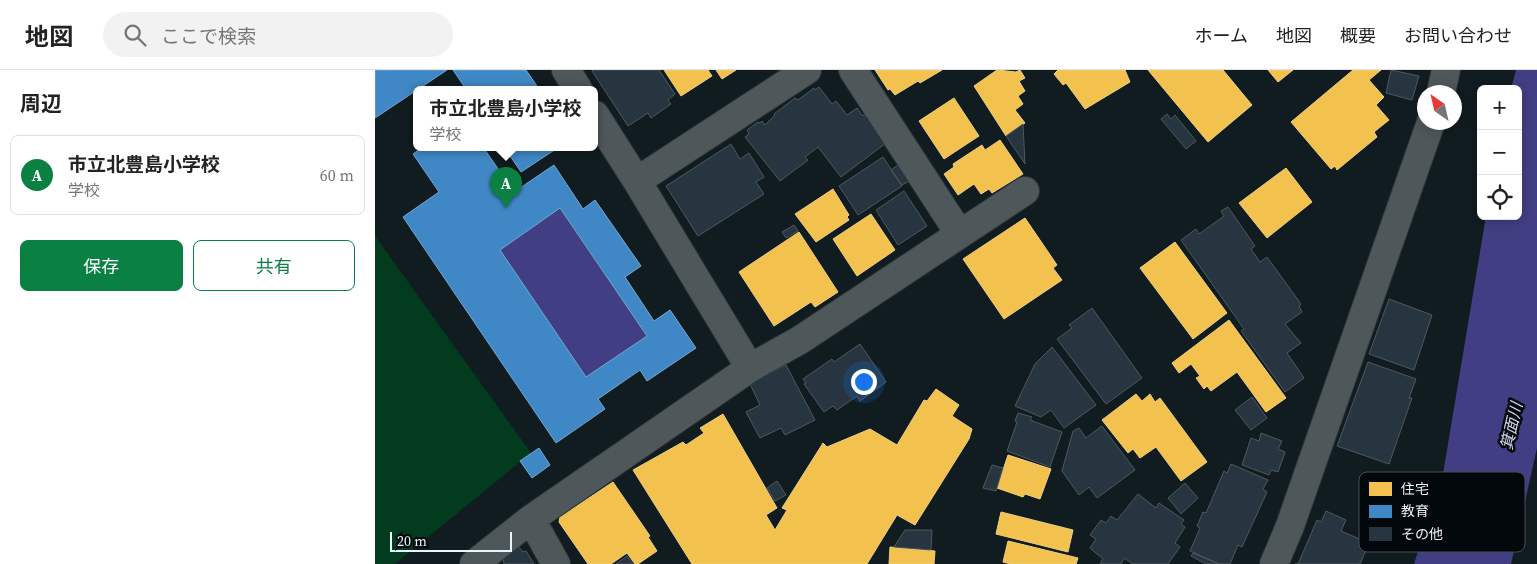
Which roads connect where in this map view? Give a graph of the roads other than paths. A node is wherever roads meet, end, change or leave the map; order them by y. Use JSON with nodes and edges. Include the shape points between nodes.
{"nodes":[{"id":1,"x":566,"y":70,"type":"edge"},
{"id":2,"x":807,"y":70,"type":"edge"},
{"id":3,"x":853,"y":70,"type":"edge"},
{"id":4,"x":1446,"y":70,"type":"edge"},
{"id":5,"x":1443,"y":85,"type":"edge"},
{"id":6,"x":576,"y":86,"type":"edge"},
{"id":7,"x":598,"y":120,"type":"edge"},
{"id":8,"x":1428,"y":130,"type":"edge"},
{"id":9,"x":637,"y":181,"type":"junction"},
{"id":10,"x":1025,"y":191,"type":"dead end"},
{"id":11,"x":959,"y":233,"type":"junction"},
{"id":12,"x":750,"y":368,"type":"junction"},
{"id":13,"x":531,"y":519,"type":"junction"},
{"id":14,"x":474,"y":564,"type":"edge"},
{"id":15,"x":555,"y":564,"type":"edge"},
{"id":16,"x":1274,"y":564,"type":"edge"}],
"edges":[{"from":1,"to":6,"type":"street"},
{"from":2,"to":9,"type":"street"},
{"from":3,"to":11,"type":"street"},
{"from":4,"to":5,"type":"street"},
{"from":7,"to":9,"type":"street"},
{"from":8,"to":16,"type":"street"},
{"from":9,"to":12,"type":"street"},
{"from":10,"to":11,"type":"street"},
{"from":11,"to":12,"type":"street","via":[[800,340]]},
{"from":12,"to":13,"type":"street"},
{"from":13,"to":14,"type":"street"},
{"from":13,"to":15,"type":"street"}]}
